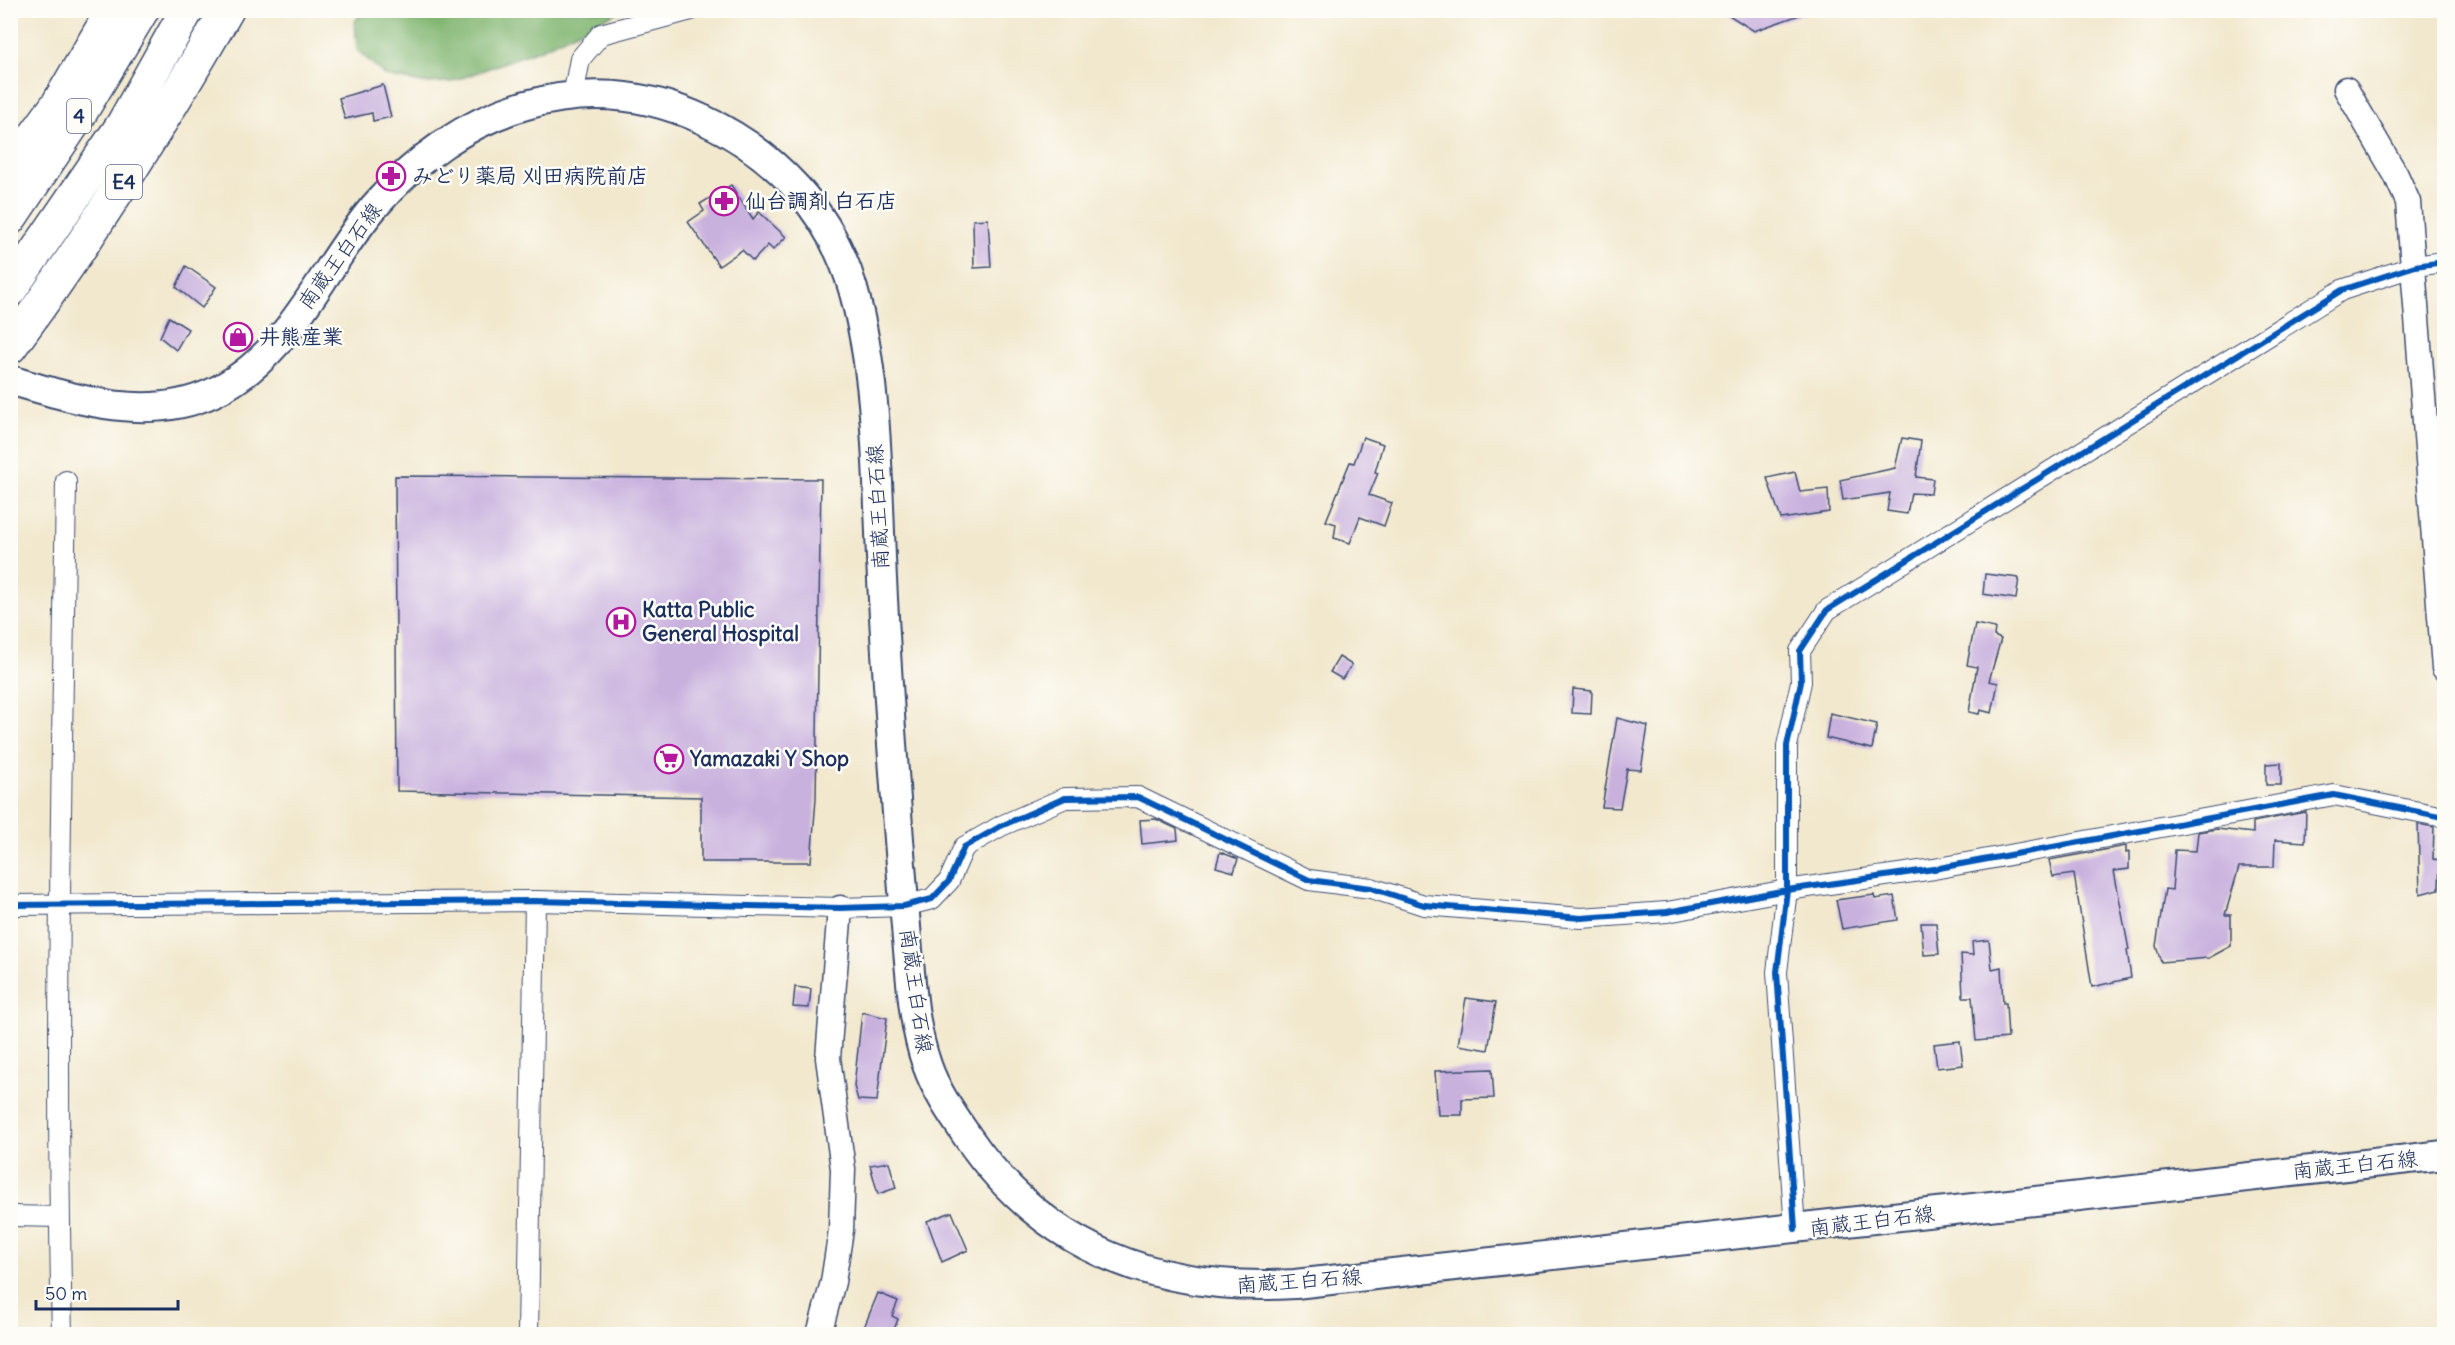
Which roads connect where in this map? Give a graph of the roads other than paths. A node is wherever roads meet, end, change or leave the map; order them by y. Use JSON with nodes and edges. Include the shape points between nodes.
{"nodes":[{"id":1,"x":113,"y":10,"type":"edge"},
{"id":2,"x":142,"y":10,"type":"edge"},
{"id":3,"x":187,"y":10,"type":"edge"},
{"id":4,"x":227,"y":10,"type":"edge"},
{"id":5,"x":691,"y":10,"type":"edge"},
{"id":6,"x":672,"y":12,"type":"edge"},
{"id":7,"x":2346,"y":89,"type":"dead end"},
{"id":8,"x":573,"y":96,"type":"junction"},
{"id":9,"x":10,"y":170,"type":"edge"},
{"id":10,"x":10,"y":218,"type":"edge"},
{"id":11,"x":2445,"y":262,"type":"edge"},
{"id":12,"x":2415,"y":266,"type":"junction"},
{"id":13,"x":10,"y":290,"type":"edge"},
{"id":14,"x":10,"y":347,"type":"edge"},
{"id":15,"x":10,"y":380,"type":"edge"},
{"id":16,"x":66,"y":481,"type":"dead end"},
{"id":17,"x":2445,"y":668,"type":"edge"},
{"id":18,"x":2445,"y":818,"type":"edge"},
{"id":19,"x":1786,"y":890,"type":"junction"},
{"id":20,"x":536,"y":901,"type":"junction"},
{"id":21,"x":10,"y":905,"type":"edge"},
{"id":22,"x":60,"y":905,"type":"junction"},
{"id":23,"x":904,"y":906,"type":"junction"},
{"id":24,"x":840,"y":908,"type":"junction"},
{"id":25,"x":2445,"y":1145,"type":"edge"},
{"id":26,"x":2432,"y":1157,"type":"edge"},
{"id":27,"x":10,"y":1216,"type":"edge"},
{"id":28,"x":59,"y":1217,"type":"junction"},
{"id":29,"x":1795,"y":1229,"type":"junction"},
{"id":30,"x":62,"y":1335,"type":"edge"},
{"id":31,"x":528,"y":1335,"type":"edge"},
{"id":32,"x":819,"y":1335,"type":"edge"}],
"edges":[{"from":1,"to":9,"type":"highway","number":"4","via":[[58,104]]},
{"from":2,"to":10,"type":"highway","number":"4","via":[[79,115]]},
{"from":3,"to":13,"type":"highway","number":"E4","via":[[122,126]]},
{"from":4,"to":14,"type":"highway","number":"E4","via":[[153,137],[61,278]]},
{"from":5,"to":6,"type":"street"},
{"from":6,"to":8,"type":"street","via":[[601,34],[580,59]]},
{"from":7,"to":12,"type":"street","via":[[2408,202]]},
{"from":8,"to":15,"type":"main road","name":"南蔵王白石線","via":[[505,111],[456,133],[416,163],[372,208],[297,316],[238,378],[190,401],[144,408],[59,394]]},
{"from":8,"to":23,"type":"main road","name":"南蔵王白石線","via":[[606,94],[651,101],[692,114],[744,141],[796,186],[816,211],[844,260],[863,329],[873,415]]},
{"from":11,"to":12,"type":"street"},
{"from":12,"to":17,"type":"street"},
{"from":12,"to":19,"type":"street","via":[[2342,290],[1827,610],[1800,651],[1801,682],[1787,746]]},
{"from":16,"to":22,"type":"street"},
{"from":18,"to":19,"type":"street","via":[[2334,795],[1934,869]]},
{"from":19,"to":23,"type":"street","via":[[1667,912],[1581,918],[1424,905],[1371,888],[1309,880],[1138,797],[1065,798],[1001,825],[964,847],[949,881],[932,899]]},
{"from":19,"to":29,"type":"street","via":[[1777,972]]},
{"from":20,"to":22,"type":"street"},
{"from":20,"to":24,"type":"street"},
{"from":20,"to":31,"type":"street"},
{"from":21,"to":22,"type":"street"},
{"from":22,"to":28,"type":"street"},
{"from":23,"to":24,"type":"street"},
{"from":23,"to":29,"type":"main road","name":"南蔵王白石線","via":[[916,1024],[927,1066],[944,1103],[975,1148],[1021,1200],[1072,1237],[1115,1260],[1180,1280],[1249,1287]]},
{"from":24,"to":32,"type":"street","via":[[828,1058],[843,1169],[841,1230]]},
{"from":25,"to":26,"type":"main road"},
{"from":26,"to":29,"type":"main road","name":"南蔵王白石線"},
{"from":27,"to":28,"type":"street"},
{"from":28,"to":30,"type":"street"}]}
